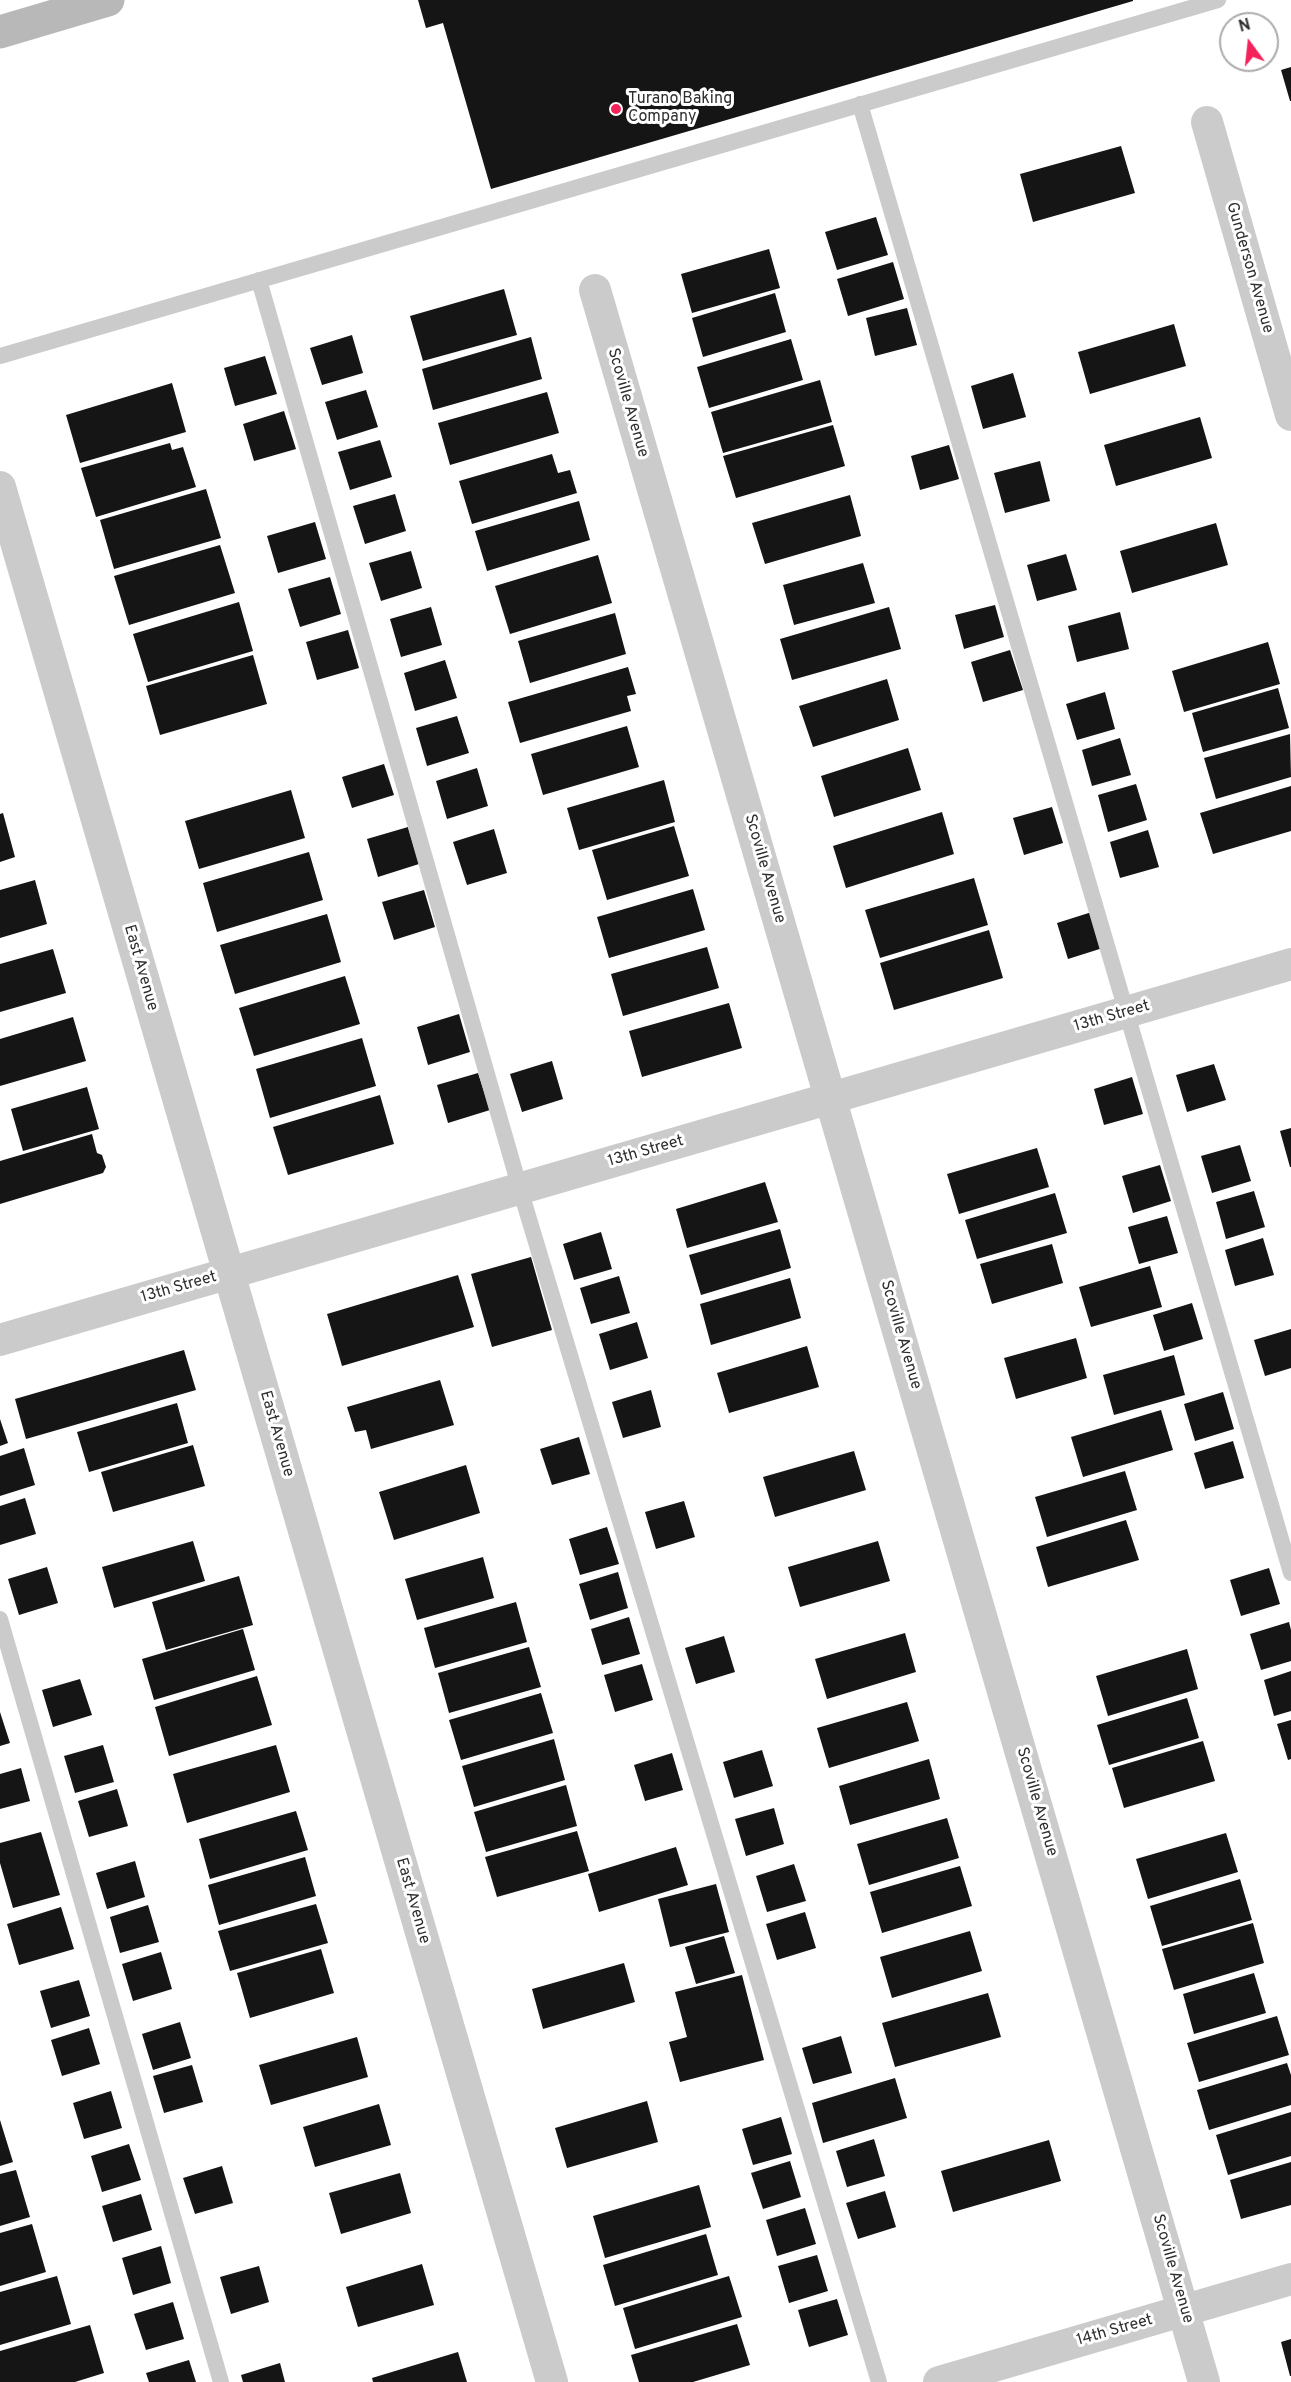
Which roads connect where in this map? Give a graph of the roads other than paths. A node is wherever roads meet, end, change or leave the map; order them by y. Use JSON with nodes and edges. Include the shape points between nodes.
{"nodes":[{"id":1,"x":108,"y":0,"type":"edge"},
{"id":2,"x":1218,"y":0,"type":"edge"},
{"id":3,"x":0,"y":32,"type":"edge"},
{"id":4,"x":860,"y":104,"type":"junction"},
{"id":5,"x":1207,"y":122,"type":"dead end"},
{"id":6,"x":259,"y":280,"type":"junction"},
{"id":7,"x":594,"y":290,"type":"dead end"},
{"id":8,"x":0,"y":356,"type":"edge"},
{"id":9,"x":1291,"y":415,"type":"edge"},
{"id":10,"x":0,"y":487,"type":"edge"},
{"id":11,"x":1291,"y":964,"type":"edge"},
{"id":12,"x":1126,"y":1012,"type":"junction"},
{"id":13,"x":832,"y":1098,"type":"junction"},
{"id":14,"x":520,"y":1189,"type":"junction"},
{"id":15,"x":229,"y":1273,"type":"junction"},
{"id":16,"x":0,"y":1340,"type":"edge"},
{"id":17,"x":1291,"y":1573,"type":"edge"},
{"id":18,"x":0,"y":1619,"type":"edge"},
{"id":19,"x":1291,"y":2279,"type":"edge"},
{"id":20,"x":1184,"y":2310,"type":"junction"},
{"id":21,"x":221,"y":2382,"type":"edge"},
{"id":22,"x":552,"y":2382,"type":"edge"},
{"id":23,"x":879,"y":2382,"type":"edge"},
{"id":24,"x":939,"y":2382,"type":"edge"},
{"id":25,"x":1204,"y":2382,"type":"edge"}],
"edges":[{"from":1,"to":3,"type":"main road"},
{"from":2,"to":4,"type":"lane"},
{"from":4,"to":6,"type":"lane"},
{"from":4,"to":12,"type":"lane"},
{"from":5,"to":9,"type":"street","name":"Gunderson Avenue"},
{"from":6,"to":8,"type":"lane"},
{"from":6,"to":14,"type":"lane"},
{"from":7,"to":13,"type":"street","name":"Scoville Avenue"},
{"from":10,"to":15,"type":"street","name":"East Avenue"},
{"from":11,"to":12,"type":"street","name":"13th Street"},
{"from":12,"to":13,"type":"street","name":"13th Street"},
{"from":12,"to":17,"type":"lane"},
{"from":13,"to":14,"type":"street","name":"13th Street"},
{"from":13,"to":20,"type":"street","name":"Scoville Avenue"},
{"from":14,"to":15,"type":"street","name":"13th Street"},
{"from":14,"to":23,"type":"lane"},
{"from":15,"to":16,"type":"street","name":"13th Street"},
{"from":15,"to":22,"type":"street","name":"East Avenue"},
{"from":18,"to":21,"type":"lane"},
{"from":19,"to":20,"type":"street","name":"14th Street"},
{"from":20,"to":24,"type":"street","name":"14th Street"},
{"from":20,"to":25,"type":"street","name":"Scoville Avenue"}]}
